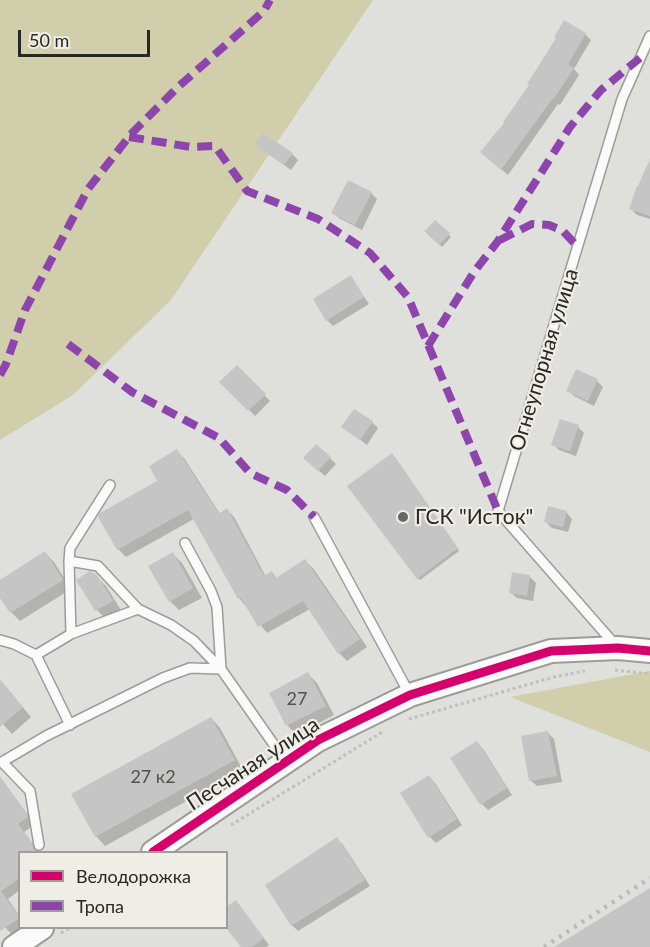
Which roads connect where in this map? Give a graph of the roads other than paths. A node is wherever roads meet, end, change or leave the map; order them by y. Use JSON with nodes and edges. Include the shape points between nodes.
{"nodes":[{"id":1,"x":650,"y":36,"type":"edge"},
{"id":2,"x":110,"y":485,"type":"dead end"},
{"id":3,"x":314,"y":517,"type":"dead end"},
{"id":4,"x":185,"y":543,"type":"dead end"},
{"id":5,"x":69,"y":561,"type":"junction"},
{"id":6,"x":138,"y":609,"type":"junction"},
{"id":7,"x":71,"y":634,"type":"junction"},
{"id":8,"x":0,"y":640,"type":"edge"},
{"id":9,"x":650,"y":651,"type":"edge"},
{"id":10,"x":36,"y":655,"type":"junction"},
{"id":11,"x":614,"y":659,"type":"junction"},
{"id":12,"x":221,"y":669,"type":"junction"},
{"id":13,"x":410,"y":695,"type":"junction"},
{"id":14,"x":70,"y":724,"type":"junction"},
{"id":15,"x":1,"y":762,"type":"edge"},
{"id":16,"x":286,"y":762,"type":"junction"},
{"id":17,"x":39,"y":844,"type":"dead end"},
{"id":18,"x":154,"y":851,"type":"edge"},
{"id":19,"x":39,"y":929,"type":"edge"},
{"id":20,"x":14,"y":947,"type":"edge"}],
"edges":[{"from":1,"to":11,"type":"lane","name":"Огнеупорная улица","via":[[622,99],[498,511]]},
{"from":2,"to":5,"type":"lane","via":[[70,548]]},
{"from":3,"to":13,"type":"lane"},
{"from":4,"to":12,"type":"lane","via":[[217,607]]},
{"from":5,"to":6,"type":"lane","via":[[98,566]]},
{"from":5,"to":7,"type":"lane"},
{"from":6,"to":7,"type":"lane"},
{"from":6,"to":12,"type":"lane","via":[[194,641]]},
{"from":7,"to":10,"type":"lane"},
{"from":8,"to":10,"type":"lane"},
{"from":9,"to":11,"type":"street","name":"Песчаная улица"},
{"from":10,"to":14,"type":"lane"},
{"from":11,"to":13,"type":"street","name":"Песчаная улица","via":[[551,651]]},
{"from":12,"to":14,"type":"lane","via":[[190,668]]},
{"from":12,"to":16,"type":"lane"},
{"from":13,"to":16,"type":"street","name":"Песчаная улица","via":[[318,740]]},
{"from":14,"to":15,"type":"lane"},
{"from":15,"to":17,"type":"lane","via":[[30,791]]},
{"from":16,"to":18,"type":"street","name":"Песчаная улица"},
{"from":19,"to":20,"type":"street"}]}
